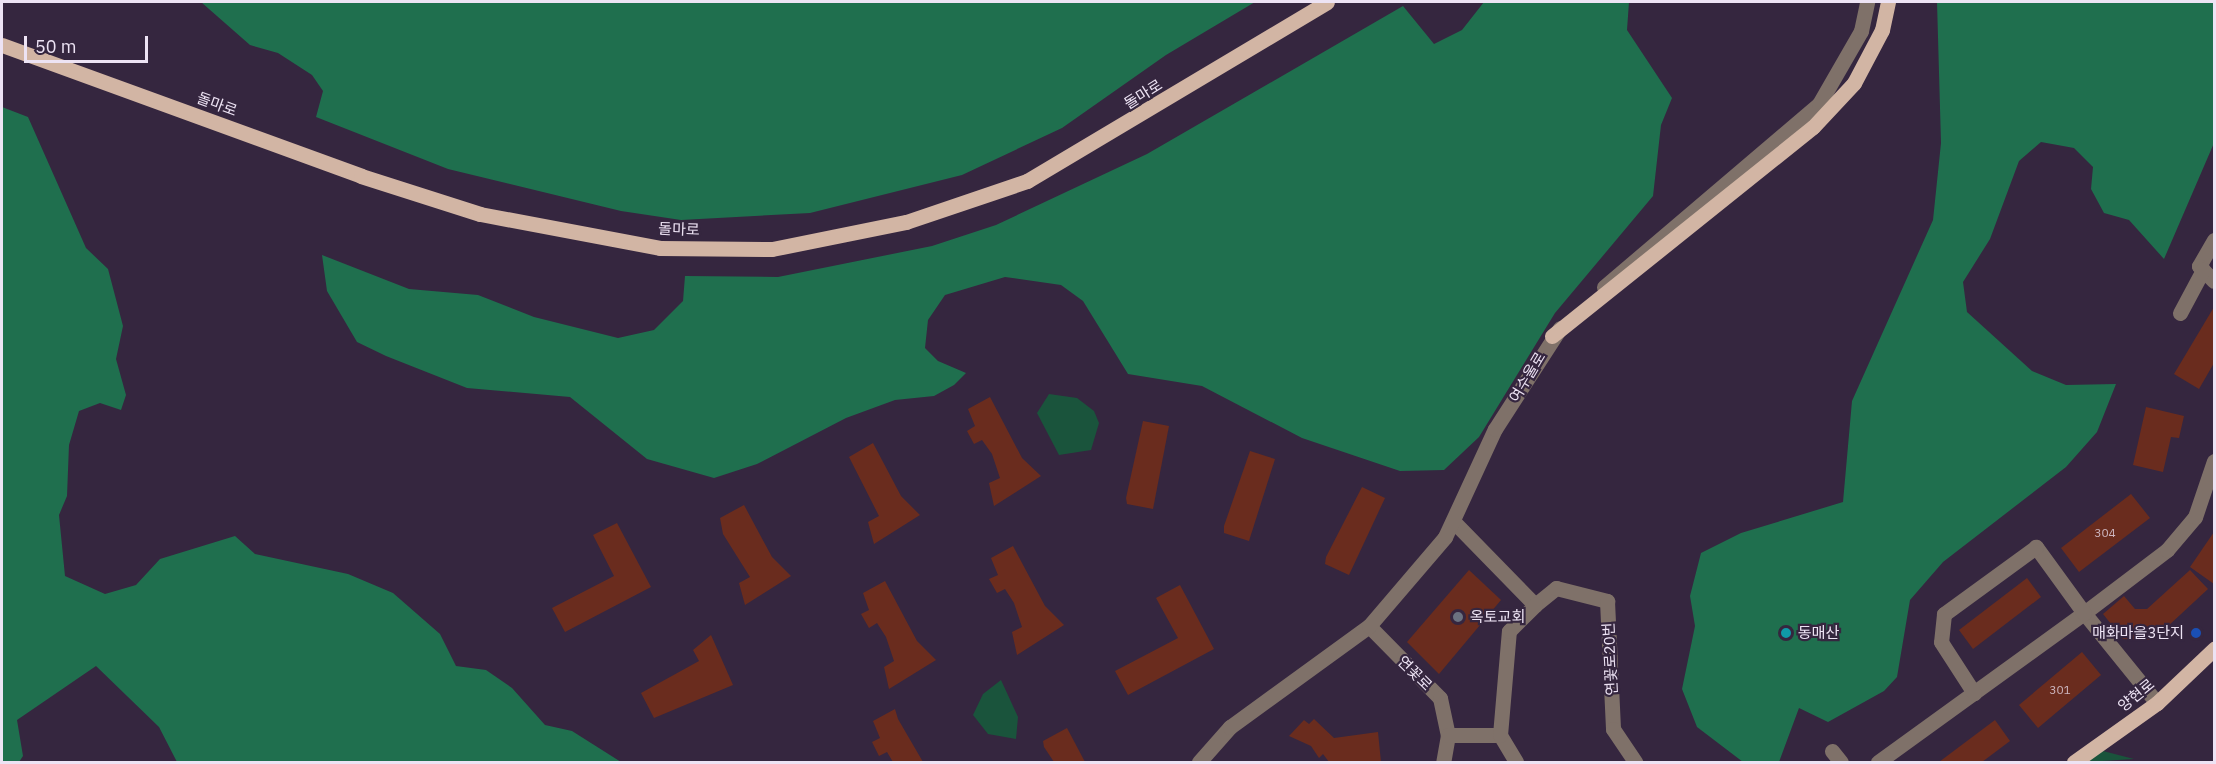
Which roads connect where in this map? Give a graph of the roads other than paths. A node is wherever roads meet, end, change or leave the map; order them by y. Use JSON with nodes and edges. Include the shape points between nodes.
{"nodes":[{"id":1,"x":1327,"y":2,"type":"edge"},
{"id":2,"x":1868,"y":2,"type":"edge"},
{"id":3,"x":1888,"y":2,"type":"edge"},
{"id":4,"x":2,"y":45,"type":"edge"},
{"id":5,"x":2214,"y":240,"type":"edge"},
{"id":6,"x":2209,"y":275,"type":"edge"},
{"id":7,"x":2180,"y":312,"type":"dead end"},
{"id":8,"x":1552,"y":336,"type":"junction"},
{"id":9,"x":2214,"y":461,"type":"edge"},
{"id":10,"x":1454,"y":522,"type":"junction"},
{"id":11,"x":1535,"y":605,"type":"junction"},
{"id":12,"x":2084,"y":613,"type":"junction"},
{"id":13,"x":1369,"y":627,"type":"junction"},
{"id":14,"x":2214,"y":649,"type":"edge"},
{"id":15,"x":1974,"y":693,"type":"junction"},
{"id":16,"x":2157,"y":703,"type":"junction"},
{"id":17,"x":1448,"y":735,"type":"junction"},
{"id":18,"x":1500,"y":735,"type":"junction"},
{"id":19,"x":1199,"y":762,"type":"edge"},
{"id":20,"x":1443,"y":762,"type":"edge"},
{"id":21,"x":1516,"y":762,"type":"edge"},
{"id":22,"x":1635,"y":762,"type":"edge"},
{"id":23,"x":1881,"y":762,"type":"edge"},
{"id":24,"x":2074,"y":762,"type":"edge"}],
"edges":[{"from":1,"to":4,"type":"main road","name":"돌마로","via":[[1027,181],[906,222],[772,249],[660,248],[480,214]]},
{"from":2,"to":8,"type":"street","name":"여수울로","via":[[1860,31],[1819,104]]},
{"from":3,"to":8,"type":"main road","via":[[1882,30],[1854,83],[1813,128]]},
{"from":5,"to":6,"type":"street","via":[[2199,266]]},
{"from":6,"to":7,"type":"street"},
{"from":8,"to":10,"type":"street","name":"여수울로","via":[[1495,429]]},
{"from":9,"to":12,"type":"street","via":[[2195,517],[2167,550]]},
{"from":10,"to":11,"type":"street"},
{"from":10,"to":13,"type":"street","name":"여수울로"},
{"from":11,"to":18,"type":"street","via":[[1509,631]]},
{"from":11,"to":22,"type":"street","name":"연꽃로20번","via":[[1556,588],[1607,601],[1613,729]]},
{"from":12,"to":15,"type":"street"},
{"from":12,"to":15,"type":"street","via":[[2036,547],[1944,614],[1941,642]]},
{"from":12,"to":16,"type":"street"},
{"from":13,"to":17,"type":"street","name":"연꽃로","via":[[1440,698]]},
{"from":13,"to":19,"type":"street","name":"여수울로","via":[[1230,727]]},
{"from":14,"to":16,"type":"main road","name":"양현로"},
{"from":15,"to":23,"type":"street"},
{"from":16,"to":24,"type":"main road","name":"양현로"},
{"from":17,"to":18,"type":"street"},
{"from":17,"to":20,"type":"street","name":"연꽃로"},
{"from":18,"to":21,"type":"street"}]}
